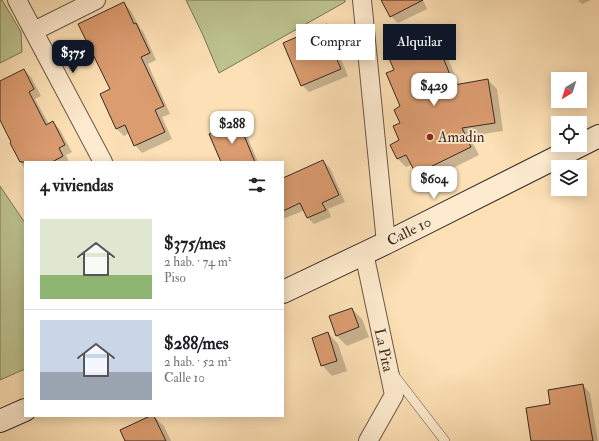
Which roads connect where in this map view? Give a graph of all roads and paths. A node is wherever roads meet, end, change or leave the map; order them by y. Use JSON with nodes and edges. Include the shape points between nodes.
{"nodes":[{"id":1,"x":17,"y":0,"type":"edge"},
{"id":2,"x":96,"y":0,"type":"edge"},
{"id":3,"x":362,"y":0,"type":"edge"},
{"id":4,"x":34,"y":31,"type":"junction"},
{"id":5,"x":599,"y":136,"type":"edge"},
{"id":6,"x":102,"y":161,"type":"edge"},
{"id":7,"x":386,"y":243,"type":"junction"},
{"id":8,"x":364,"y":254,"type":"junction"},
{"id":9,"x":284,"y":292,"type":"edge"},
{"id":10,"x":388,"y":368,"type":"junction"},
{"id":11,"x":24,"y":410,"type":"edge"},
{"id":12,"x":0,"y":421,"type":"edge"},
{"id":13,"x":368,"y":441,"type":"edge"},
{"id":14,"x":445,"y":441,"type":"edge"}],
"edges":[{"from":1,"to":4,"type":"street"},
{"from":2,"to":4,"type":"street"},
{"from":3,"to":7,"type":"street"},
{"from":4,"to":6,"type":"street"},
{"from":5,"to":7,"type":"main road","name":"Calle 10"},
{"from":7,"to":8,"type":"main road","name":"Calle 10"},
{"from":8,"to":9,"type":"main road","name":"Calle 10"},
{"from":8,"to":10,"type":"street","name":"La Pita"},
{"from":10,"to":13,"type":"street","name":"La Pita","via":[[394,395]]},
{"from":10,"to":14,"type":"lane"},
{"from":11,"to":12,"type":"main road"}]}
